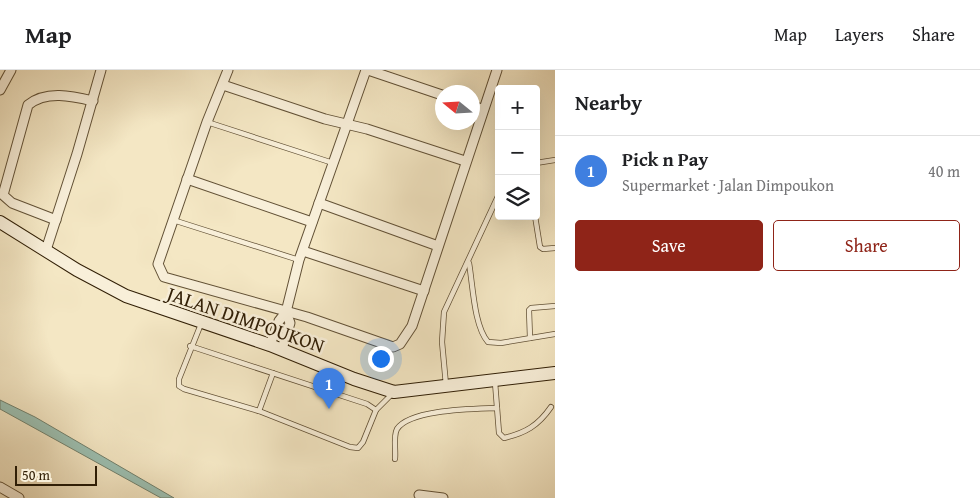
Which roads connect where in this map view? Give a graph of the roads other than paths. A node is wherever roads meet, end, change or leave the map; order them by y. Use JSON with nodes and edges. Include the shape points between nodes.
{"nodes":[{"id":1,"x":11,"y":70,"type":"edge"},
{"id":2,"x":101,"y":70,"type":"edge"},
{"id":3,"x":228,"y":70,"type":"edge"},
{"id":4,"x":367,"y":70,"type":"edge"},
{"id":5,"x":497,"y":70,"type":"edge"},
{"id":6,"x":223,"y":85,"type":"junction"},
{"id":7,"x":0,"y":90,"type":"edge"},
{"id":8,"x":435,"y":93,"type":"edge"},
{"id":9,"x":93,"y":101,"type":"junction"},
{"id":10,"x":482,"y":109,"type":"joint"},
{"id":11,"x":207,"y":122,"type":"junction"},
{"id":12,"x":346,"y":124,"type":"junction"},
{"id":13,"x":555,"y":160,"type":"edge"},
{"id":14,"x":465,"y":161,"type":"junction"},
{"id":15,"x":540,"y":162,"type":"edge"},
{"id":16,"x":333,"y":163,"type":"junction"},
{"id":17,"x":187,"y":179,"type":"junction"},
{"id":18,"x":319,"y":203,"type":"junction"},
{"id":19,"x":495,"y":203,"type":"edge"},
{"id":20,"x":56,"y":220,"type":"junction"},
{"id":21,"x":173,"y":220,"type":"junction"},
{"id":22,"x":536,"y":220,"type":"edge"},
{"id":23,"x":0,"y":222,"type":"edge"},
{"id":24,"x":312,"y":222,"type":"junction"},
{"id":25,"x":438,"y":246,"type":"junction"},
{"id":26,"x":555,"y":248,"type":"edge"},
{"id":27,"x":46,"y":250,"type":"junction"},
{"id":28,"x":303,"y":251,"type":"junction"},
{"id":29,"x":299,"y":260,"type":"junction"},
{"id":30,"x":469,"y":262,"type":"junction"},
{"id":31,"x":424,"y":291,"type":"junction"},
{"id":32,"x":555,"y":306,"type":"edge"},
{"id":33,"x":286,"y":312,"type":"junction"},
{"id":34,"x":201,"y":323,"type":"junction"},
{"id":35,"x":555,"y":334,"type":"edge"},
{"id":36,"x":530,"y":338,"type":"junction"},
{"id":37,"x":190,"y":346,"type":"junction"},
{"id":38,"x":276,"y":347,"type":"junction"},
{"id":39,"x":273,"y":373,"type":"junction"},
{"id":40,"x":555,"y":373,"type":"edge"},
{"id":41,"x":495,"y":381,"type":"junction"},
{"id":42,"x":446,"y":386,"type":"junction"},
{"id":43,"x":394,"y":392,"type":"junction"},
{"id":44,"x":551,"y":407,"type":"dead end"},
{"id":45,"x":497,"y":408,"type":"junction"},
{"id":46,"x":376,"y":410,"type":"junction"},
{"id":47,"x":258,"y":411,"type":"junction"},
{"id":48,"x":396,"y":459,"type":"dead end"},
{"id":49,"x":0,"y":487,"type":"edge"},
{"id":50,"x":419,"y":495,"type":"dead end"},
{"id":51,"x":19,"y":498,"type":"edge"},
{"id":52,"x":442,"y":498,"type":"edge"}],
"edges":[{"from":1,"to":7,"type":"street"},
{"from":2,"to":9,"type":"street"},
{"from":3,"to":6,"type":"street"},
{"from":4,"to":8,"type":"street"},
{"from":4,"to":12,"type":"street"},
{"from":5,"to":10,"type":"street"},
{"from":6,"to":11,"type":"street"},
{"from":6,"to":12,"type":"street"},
{"from":9,"to":20,"type":"street"},
{"from":9,"to":20,"type":"street","via":[[68,96],[44,97],[28,105],[3,195],[12,203]]},
{"from":10,"to":14,"type":"street"},
{"from":11,"to":16,"type":"lane"},
{"from":11,"to":17,"type":"street"},
{"from":12,"to":14,"type":"street"},
{"from":12,"to":16,"type":"street"},
{"from":13,"to":15,"type":"lane"},
{"from":14,"to":25,"type":"street"},
{"from":16,"to":18,"type":"street"},
{"from":17,"to":21,"type":"street"},
{"from":17,"to":24,"type":"street"},
{"from":18,"to":24,"type":"street"},
{"from":18,"to":25,"type":"street"},
{"from":19,"to":30,"type":"lane"},
{"from":20,"to":27,"type":"street"},
{"from":21,"to":29,"type":"lane"},
{"from":21,"to":33,"type":"street","via":[[158,264],[164,277]]},
{"from":22,"to":26,"type":"lane","via":[[540,247],[544,250]]},
{"from":23,"to":27,"type":"street","name":"JALAN DIMPOUKON"},
{"from":24,"to":28,"type":"street"},
{"from":25,"to":31,"type":"street"},
{"from":27,"to":34,"type":"street","name":"JALAN DIMPOUKON","via":[[108,287]]},
{"from":28,"to":29,"type":"street"},
{"from":28,"to":31,"type":"street"},
{"from":29,"to":33,"type":"street"},
{"from":30,"to":36,"type":"lane","via":[[481,334],[488,342]]},
{"from":30,"to":42,"type":"lane","via":[[444,312],[442,342]]},
{"from":31,"to":33,"type":"street","via":[[412,326],[400,344],[393,347]]},
{"from":32,"to":36,"type":"lane","via":[[529,310]]},
{"from":33,"to":38,"type":"street","via":[[290,323]]},
{"from":34,"to":37,"type":"lane"},
{"from":34,"to":38,"type":"street","name":"JALAN DIMPOUKON"},
{"from":35,"to":36,"type":"lane"},
{"from":37,"to":39,"type":"lane"},
{"from":37,"to":47,"type":"lane","via":[[179,386]]},
{"from":38,"to":43,"type":"street","name":"JALAN DIMPOUKON"},
{"from":39,"to":46,"type":"lane","via":[[367,404]]},
{"from":39,"to":47,"type":"lane"},
{"from":40,"to":41,"type":"street","name":"JALAN DIMPOUKON"},
{"from":41,"to":42,"type":"street","name":"JALAN DIMPOUKON"},
{"from":41,"to":45,"type":"lane"},
{"from":42,"to":43,"type":"street","name":"JALAN DIMPOUKON"},
{"from":43,"to":46,"type":"lane"},
{"from":44,"to":45,"type":"lane","via":[[530,430],[504,438],[499,433]]},
{"from":45,"to":48,"type":"lane","via":[[414,417],[405,421],[396,432]]},
{"from":46,"to":47,"type":"lane","via":[[358,448],[350,448]]},
{"from":49,"to":51,"type":"street"},
{"from":50,"to":52,"type":"street"}]}
